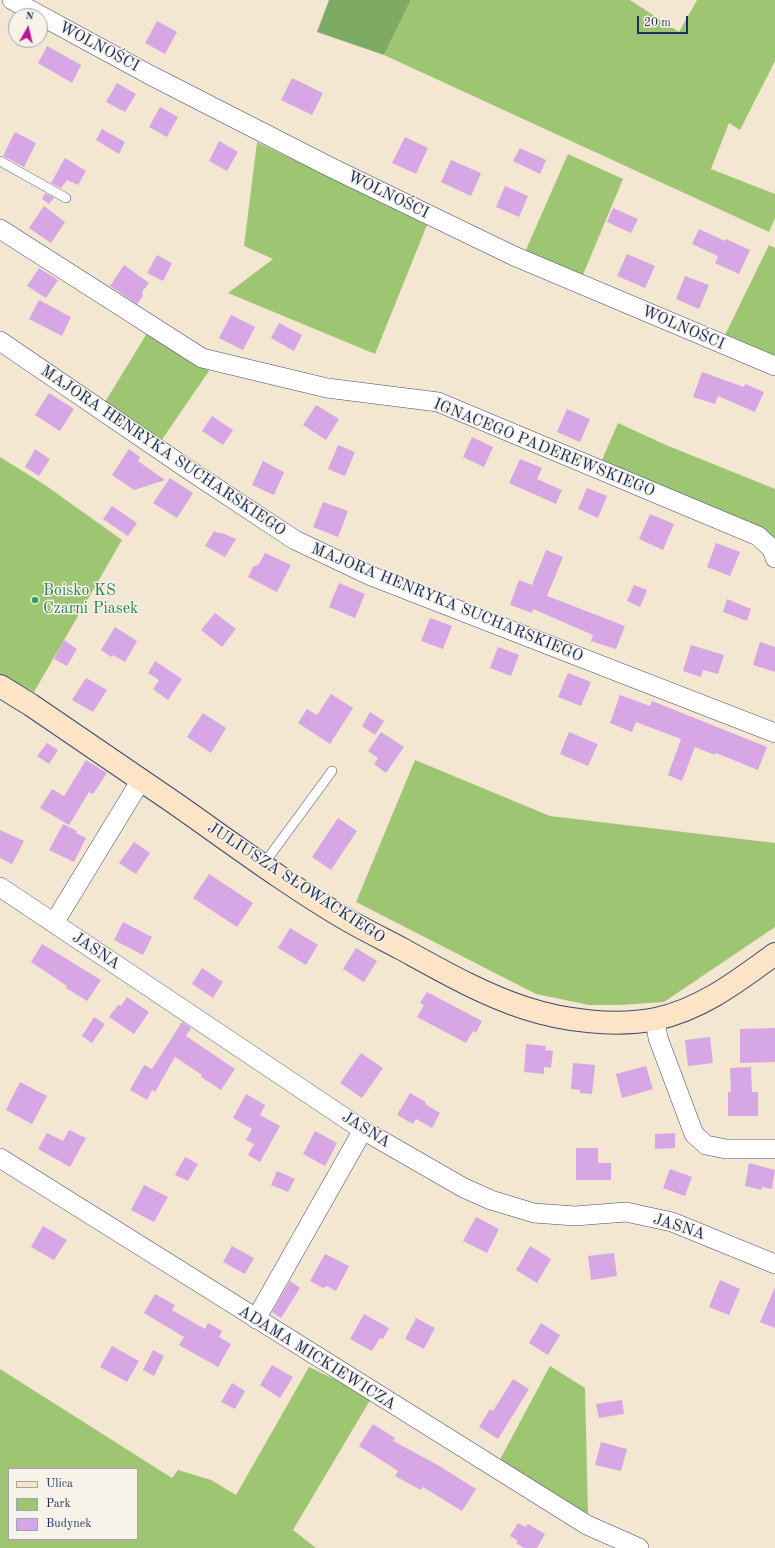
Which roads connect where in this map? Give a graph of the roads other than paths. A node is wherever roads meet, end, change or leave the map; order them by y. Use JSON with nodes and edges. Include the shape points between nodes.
{"nodes":[{"id":1,"x":12,"y":0,"type":"edge"},
{"id":2,"x":0,"y":162,"type":"edge"},
{"id":3,"x":66,"y":198,"type":"dead end"},
{"id":4,"x":0,"y":229,"type":"edge"},
{"id":5,"x":0,"y":341,"type":"edge"},
{"id":6,"x":775,"y":366,"type":"edge"},
{"id":7,"x":775,"y":558,"type":"edge"},
{"id":8,"x":0,"y":686,"type":"edge"},
{"id":9,"x":775,"y":733,"type":"edge"},
{"id":10,"x":332,"y":771,"type":"dead end"},
{"id":11,"x":141,"y":780,"type":"junction"},
{"id":12,"x":263,"y":865,"type":"junction"},
{"id":13,"x":0,"y":887,"type":"edge"},
{"id":14,"x":54,"y":923,"type":"junction"},
{"id":15,"x":775,"y":954,"type":"edge"},
{"id":16,"x":654,"y":1019,"type":"junction"},
{"id":17,"x":363,"y":1130,"type":"junction"},
{"id":18,"x":775,"y":1150,"type":"edge"},
{"id":19,"x":0,"y":1158,"type":"edge"},
{"id":20,"x":775,"y":1264,"type":"edge"},
{"id":21,"x":256,"y":1319,"type":"junction"},
{"id":22,"x":639,"y":1548,"type":"edge"}],
"edges":[{"from":1,"to":6,"type":"street","name":"WOLNOŚCI","via":[[150,75],[330,167],[514,256]]},
{"from":2,"to":3,"type":"lane"},
{"from":4,"to":7,"type":"street","name":"IGNACEGO PADEREWSKIEGO","via":[[202,358],[327,388],[438,402],[758,536],[772,549]]},
{"from":5,"to":9,"type":"street","name":"MAJORA HENRYKA SUCHARSKIEGO","via":[[295,540],[371,576]]},
{"from":8,"to":11,"type":"street","name":"JULIUSZA SŁOWACKIEGO"},
{"from":10,"to":12,"type":"lane"},
{"from":11,"to":12,"type":"street","name":"JULIUSZA SŁOWACKIEGO"},
{"from":11,"to":14,"type":"street"},
{"from":12,"to":16,"type":"street","name":"JULIUSZA SŁOWACKIEGO","via":[[349,921],[486,994],[527,1009],[592,1022]]},
{"from":13,"to":14,"type":"street","name":"JASNA"},
{"from":14,"to":17,"type":"street","name":"JASNA"},
{"from":15,"to":16,"type":"street","name":"JULIUSZA SŁOWACKIEGO","via":[[709,999],[682,1012]]},
{"from":16,"to":18,"type":"street","via":[[658,1038],[694,1134],[706,1145],[726,1149]]},
{"from":17,"to":20,"type":"street","name":"JASNA","via":[[464,1188],[491,1200],[534,1213],[575,1216],[626,1212],[672,1222]]},
{"from":17,"to":21,"type":"street"},
{"from":19,"to":21,"type":"street","name":"ADAMA MICKIEWICZA"},
{"from":21,"to":22,"type":"street","name":"ADAMA MICKIEWICZA","via":[[587,1525]]}]}
